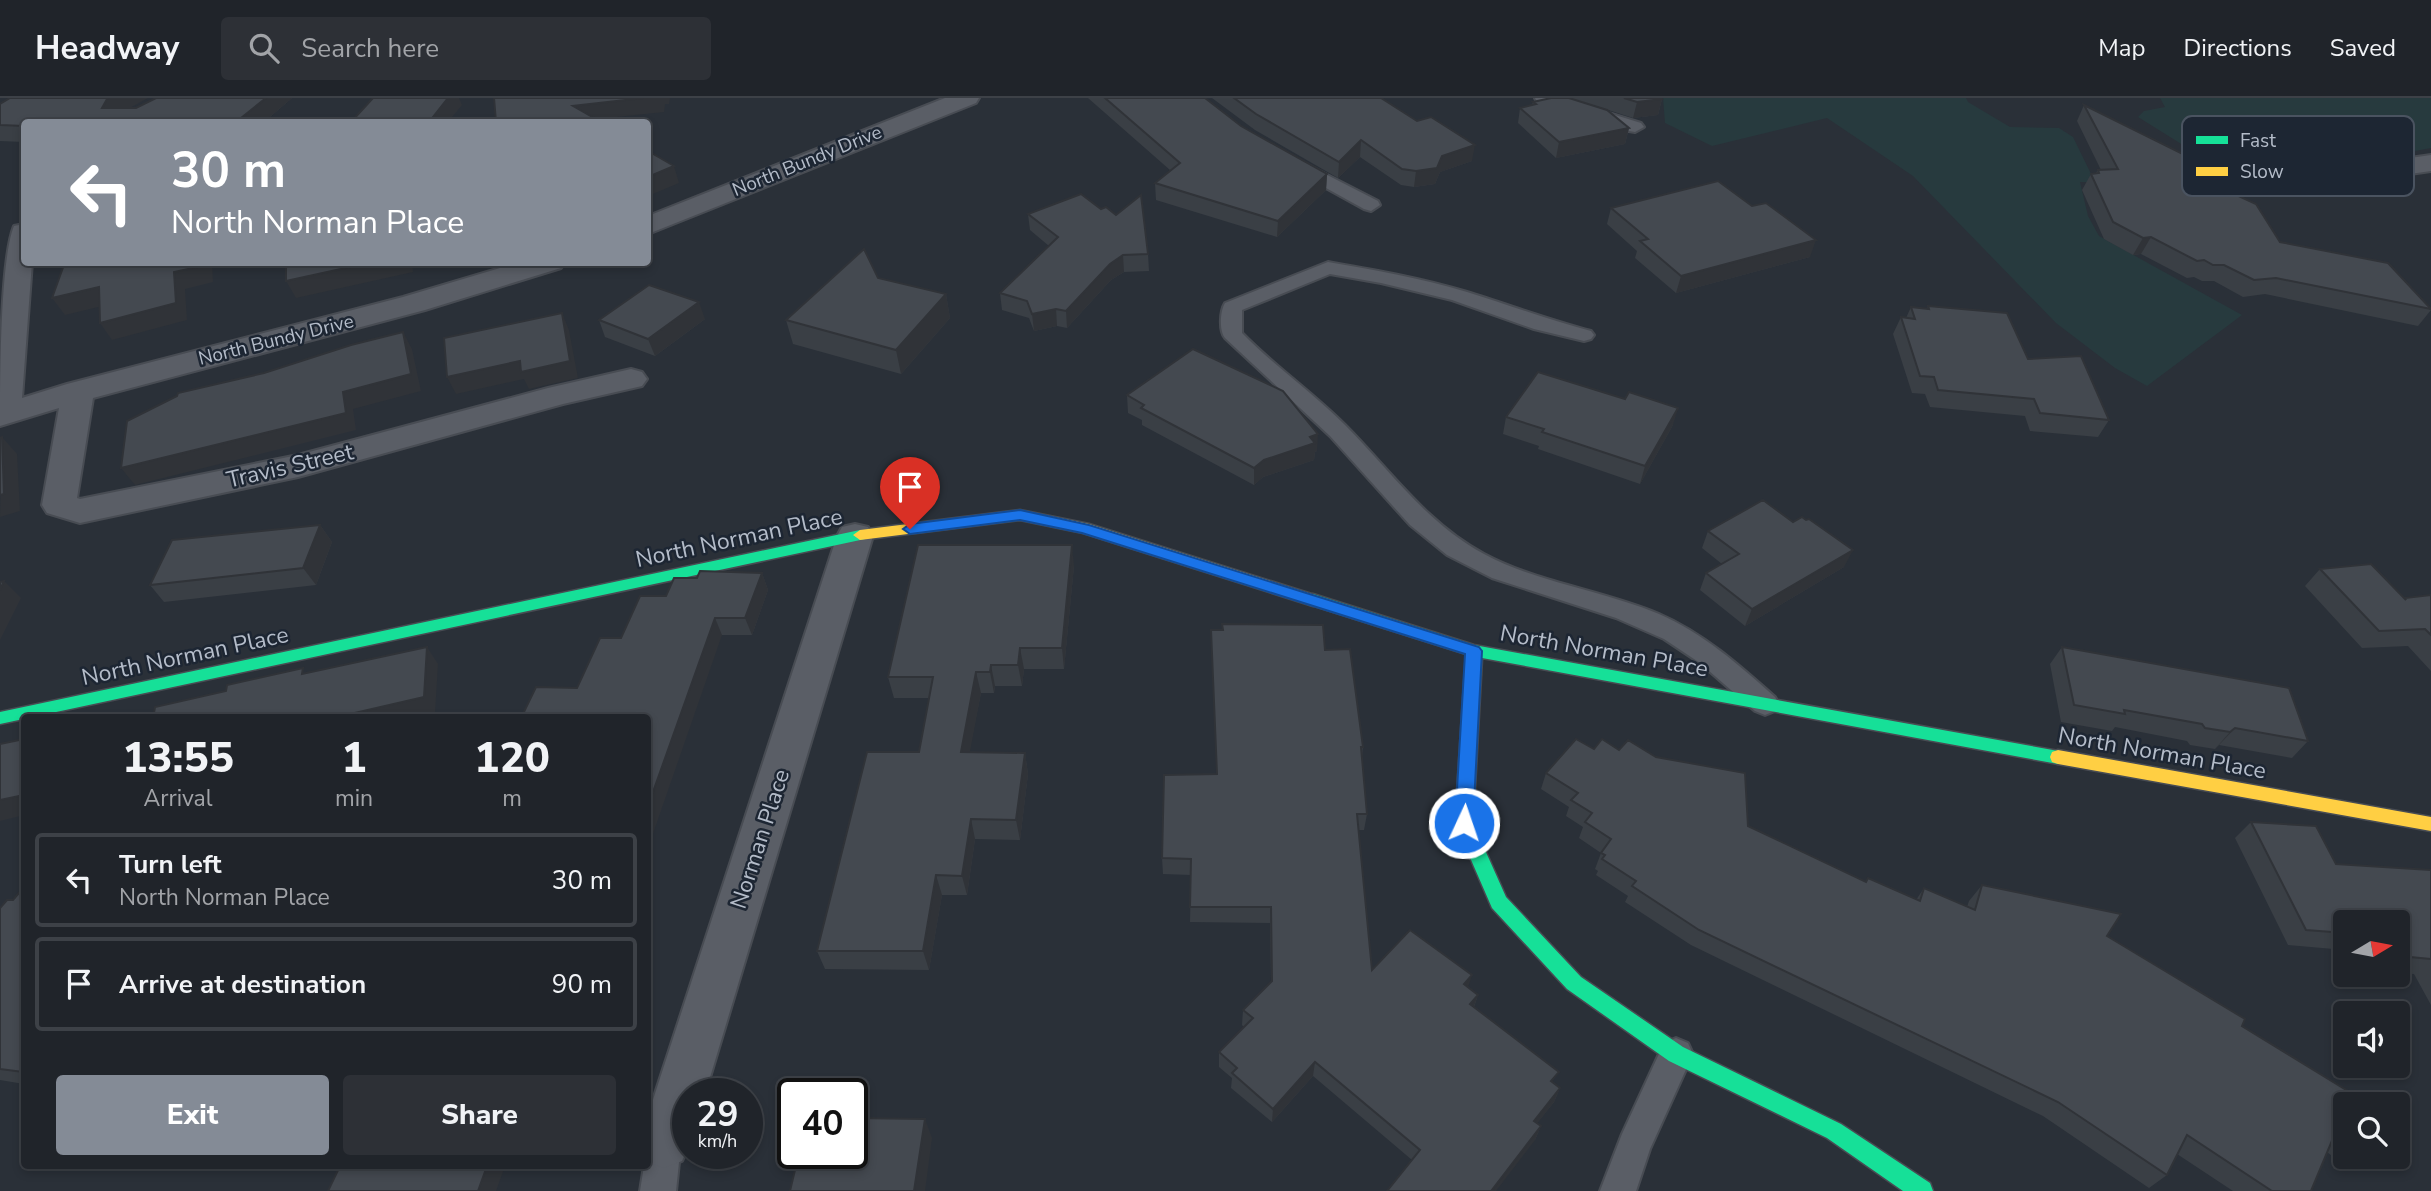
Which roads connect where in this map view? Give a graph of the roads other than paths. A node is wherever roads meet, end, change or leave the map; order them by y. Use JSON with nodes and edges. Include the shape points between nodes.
{"nodes":[{"id":1,"x":967,"y":98,"type":"edge"},
{"id":2,"x":1543,"y":98,"type":"edge"},
{"id":3,"x":1635,"y":127,"type":"edge"},
{"id":4,"x":1277,"y":153,"type":"edge"},
{"id":5,"x":1371,"y":205,"type":"dead end"},
{"id":6,"x":651,"y":225,"type":"edge"},
{"id":7,"x":21,"y":242,"type":"edge"},
{"id":8,"x":528,"y":266,"type":"edge"},
{"id":9,"x":464,"y":277,"type":"edge"},
{"id":10,"x":1584,"y":335,"type":"dead end"},
{"id":11,"x":631,"y":379,"type":"dead end"},
{"id":12,"x":78,"y":391,"type":"junction"},
{"id":13,"x":3,"y":415,"type":"edge"},
{"id":14,"x":855,"y":536,"type":"junction"},
{"id":15,"x":1474,"y":651,"type":"junction"},
{"id":16,"x":1765,"y":704,"type":"junction"},
{"id":17,"x":0,"y":718,"type":"edge"},
{"id":18,"x":2429,"y":826,"type":"edge"},
{"id":19,"x":1676,"y":1054,"type":"junction"},
{"id":20,"x":664,"y":1143,"type":"joint"},
{"id":21,"x":658,"y":1191,"type":"edge"},
{"id":22,"x":1618,"y":1191,"type":"edge"},
{"id":23,"x":1922,"y":1191,"type":"edge"}],
"edges":[{"from":1,"to":6,"type":"street","name":"North Bundy Drive"},
{"from":2,"to":3,"type":"lane"},
{"from":4,"to":5,"type":"lane"},
{"from":7,"to":13,"type":"street"},
{"from":8,"to":9,"type":"street","name":"North Bundy Drive"},
{"from":9,"to":12,"type":"street","name":"North Bundy Drive","via":[[375,316]]},
{"from":10,"to":16,"type":"lane","via":[[1459,296],[1328,268],[1232,307],[1232,334],[1257,362],[1338,431],[1426,526],[1477,561],[1670,631],[1713,657]]},
{"from":11,"to":12,"type":"street","name":"Travis Street","via":[[298,466],[80,511],[60,505]]},
{"from":12,"to":13,"type":"street","name":"North Bundy Drive"},
{"from":14,"to":15,"type":"street","name":"North Norman Place","via":[[1020,515],[1084,528]]},
{"from":14,"to":17,"type":"street","name":"North Norman Place"},
{"from":14,"to":20,"type":"street","name":"Norman Place"},
{"from":15,"to":16,"type":"street","name":"North Norman Place"},
{"from":15,"to":19,"type":"street","via":[[1464,823],[1499,902],[1574,983]]},
{"from":16,"to":18,"type":"street","name":"North Norman Place"},
{"from":19,"to":22,"type":"lane"},
{"from":19,"to":23,"type":"street","via":[[1834,1131]]},
{"from":20,"to":21,"type":"lane"}]}
